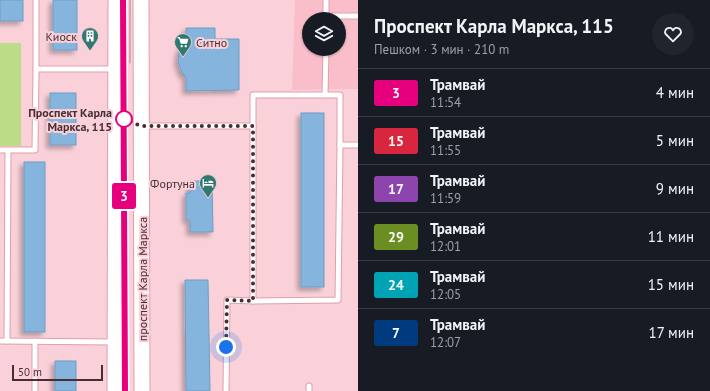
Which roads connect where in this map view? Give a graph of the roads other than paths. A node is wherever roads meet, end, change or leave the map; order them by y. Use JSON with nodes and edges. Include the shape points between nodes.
{"nodes":[{"id":1,"x":36,"y":0,"type":"edge"},
{"id":2,"x":116,"y":0,"type":"edge"},
{"id":3,"x":141,"y":0,"type":"edge"},
{"id":4,"x":326,"y":0,"type":"edge"},
{"id":5,"x":326,"y":12,"type":"edge"},
{"id":6,"x":358,"y":16,"type":"edge"},
{"id":7,"x":346,"y":17,"type":"edge"},
{"id":8,"x":326,"y":56,"type":"edge"},
{"id":9,"x":36,"y":69,"type":"junction"},
{"id":10,"x":115,"y":69,"type":"junction"},
{"id":11,"x":325,"y":95,"type":"junction"},
{"id":12,"x":141,"y":126,"type":"junction"},
{"id":13,"x":253,"y":126,"type":"junction"},
{"id":14,"x":340,"y":145,"type":"junction"},
{"id":15,"x":358,"y":145,"type":"edge"},
{"id":16,"x":0,"y":150,"type":"edge"},
{"id":17,"x":8,"y":150,"type":"junction"},
{"id":18,"x":253,"y":301,"type":"junction"},
{"id":19,"x":0,"y":341,"type":"edge"},
{"id":20,"x":7,"y":341,"type":"junction"},
{"id":21,"x":35,"y":341,"type":"junction"},
{"id":22,"x":115,"y":342,"type":"junction"},
{"id":23,"x":35,"y":391,"type":"edge"},
{"id":24,"x":115,"y":391,"type":"edge"},
{"id":25,"x":142,"y":391,"type":"edge"},
{"id":26,"x":226,"y":391,"type":"edge"}],
"edges":[{"from":1,"to":9,"type":"lane"},
{"from":2,"to":10,"type":"main road"},
{"from":3,"to":12,"type":"main road","name":"проспект Карла Маркса"},
{"from":4,"to":5,"type":"lane"},
{"from":6,"to":7,"type":"lane"},
{"from":8,"to":11,"type":"lane"},
{"from":9,"to":10,"type":"lane"},
{"from":9,"to":17,"type":"lane","via":[[35,150]]},
{"from":10,"to":22,"type":"main road"},
{"from":11,"to":13,"type":"lane","via":[[253,95]]},
{"from":11,"to":14,"type":"lane","via":[[340,95]]},
{"from":12,"to":13,"type":"lane"},
{"from":12,"to":25,"type":"main road","name":"проспект Карла Маркса"},
{"from":13,"to":18,"type":"lane"},
{"from":14,"to":15,"type":"lane"},
{"from":14,"to":18,"type":"lane","via":[[338,300]]},
{"from":16,"to":17,"type":"lane"},
{"from":17,"to":20,"type":"lane"},
{"from":18,"to":26,"type":"lane","via":[[227,300]]},
{"from":19,"to":20,"type":"lane"},
{"from":20,"to":21,"type":"lane"},
{"from":21,"to":22,"type":"lane"},
{"from":21,"to":23,"type":"lane"},
{"from":22,"to":24,"type":"main road"}]}
